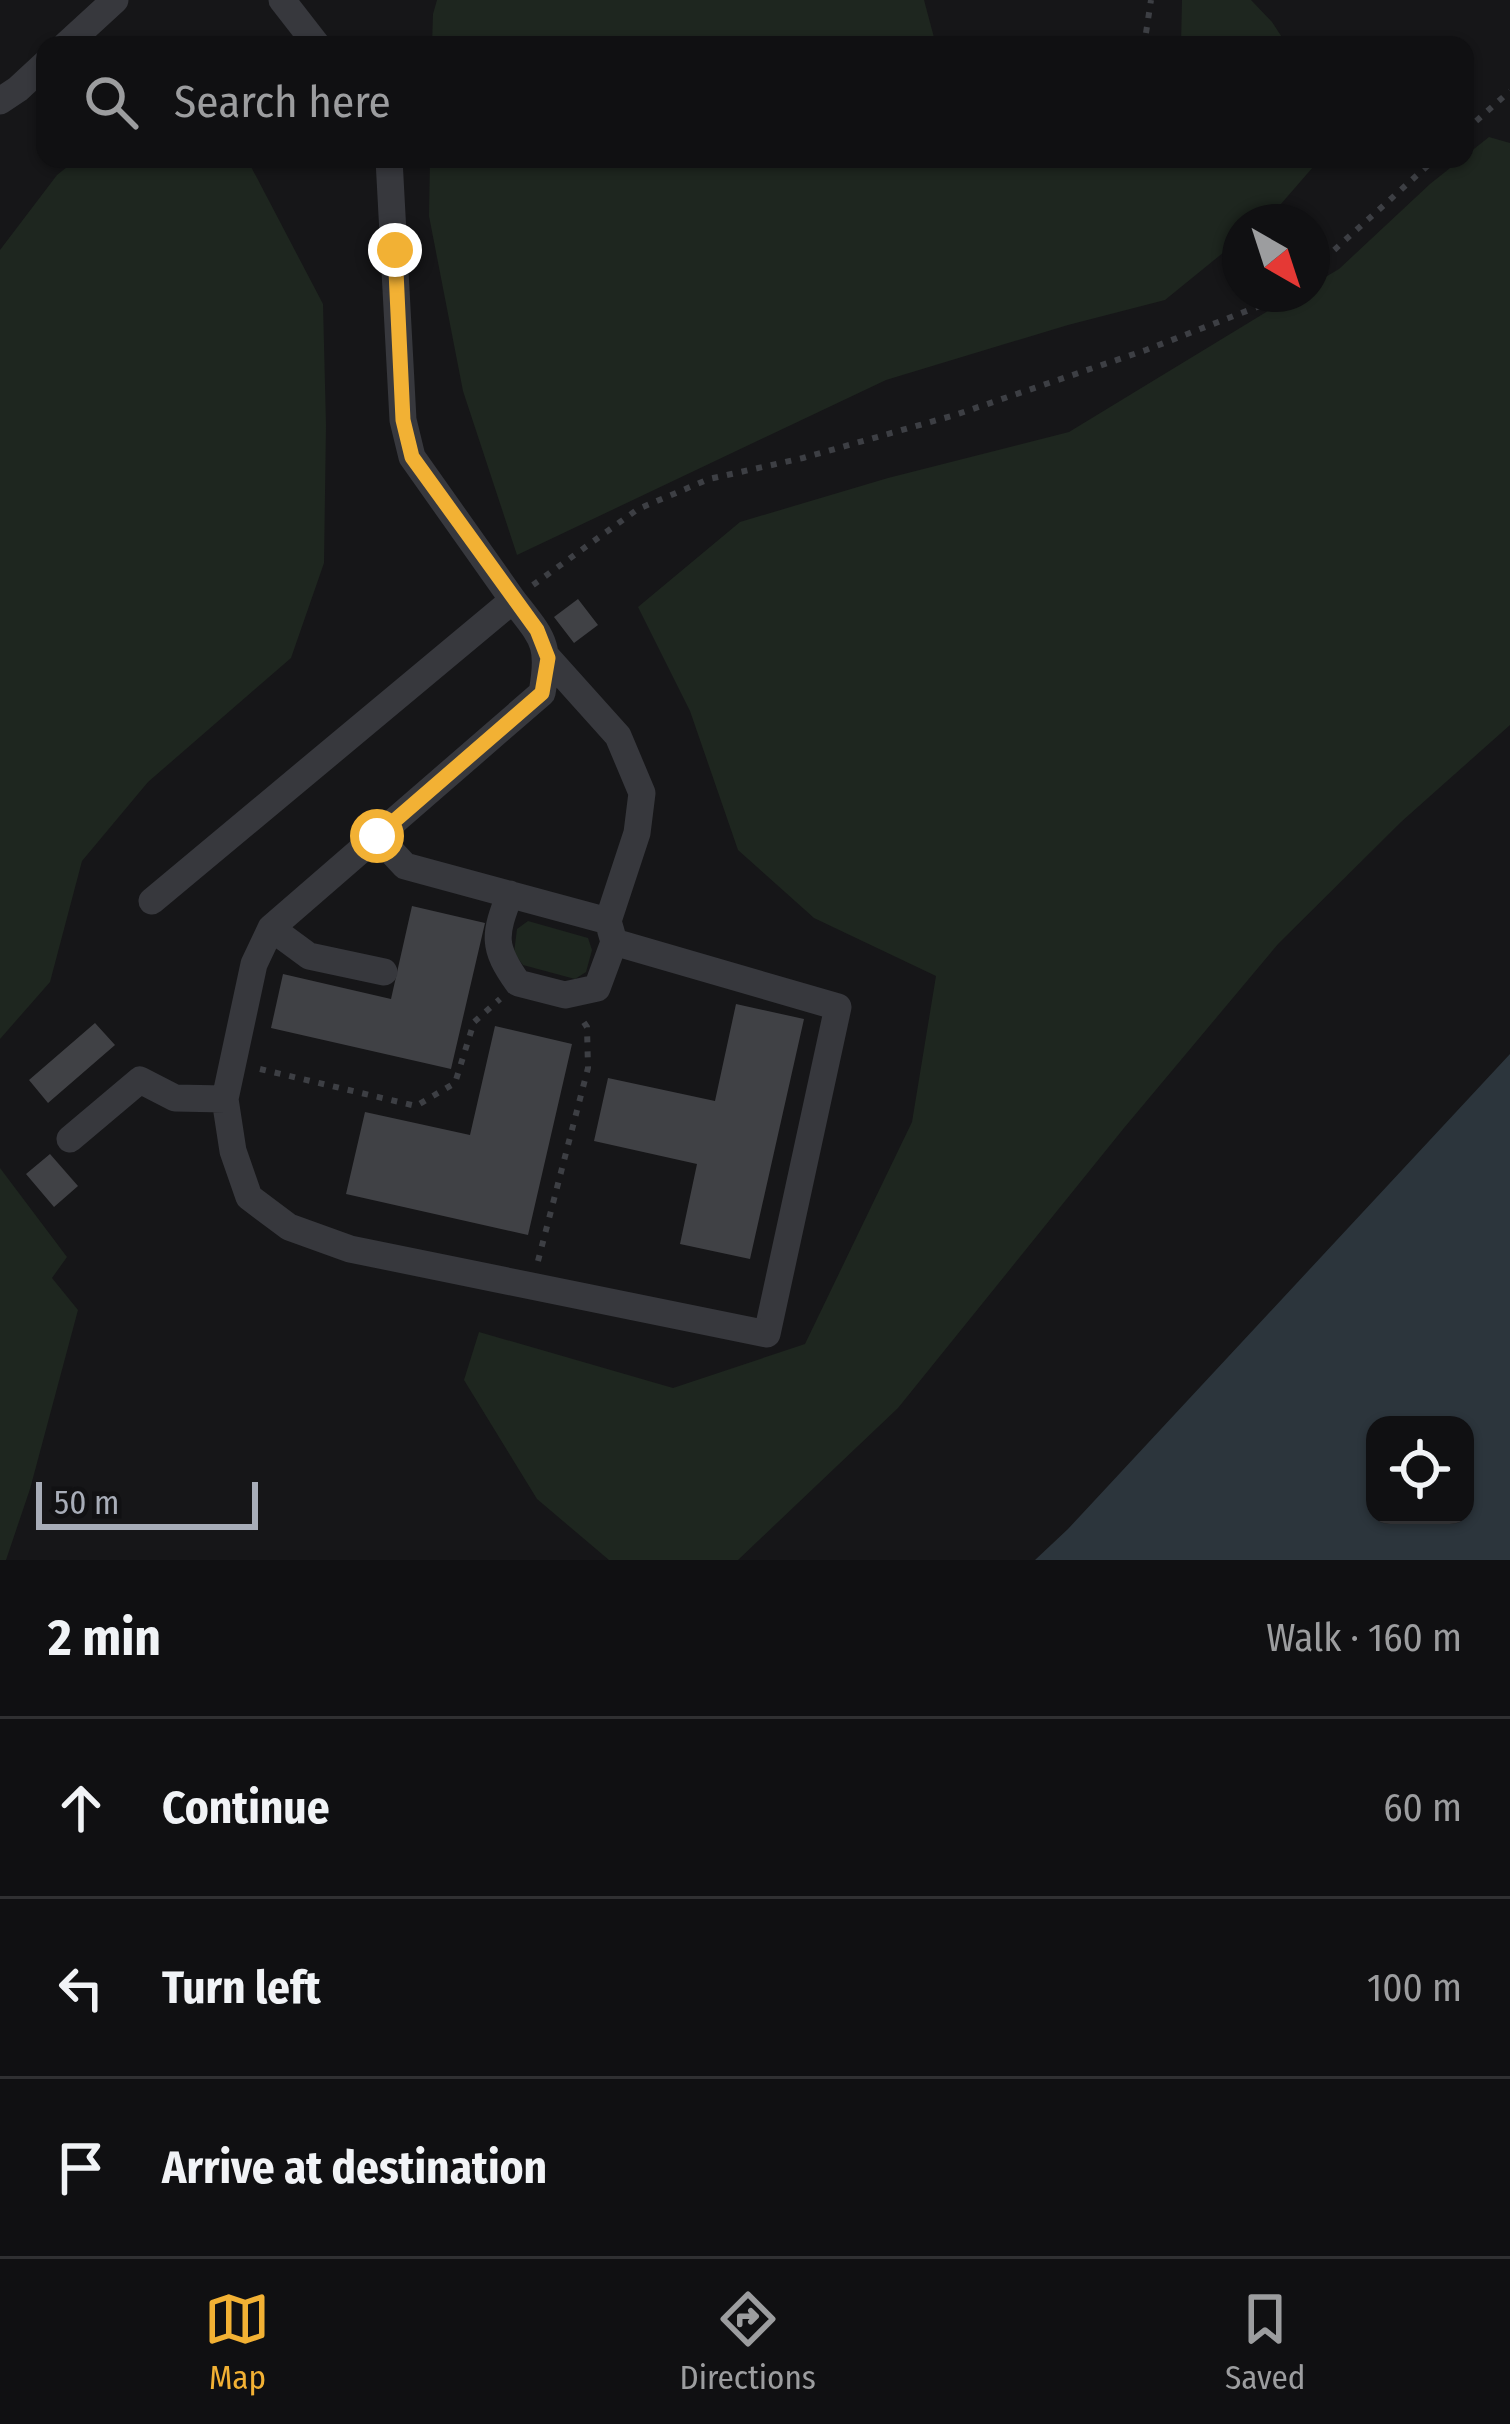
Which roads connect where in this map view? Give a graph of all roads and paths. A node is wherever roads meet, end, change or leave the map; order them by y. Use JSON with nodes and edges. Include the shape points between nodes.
{"nodes":[{"id":1,"x":115,"y":0,"type":"edge"},
{"id":2,"x":282,"y":0,"type":"edge"},
{"id":3,"x":1150,"y":0,"type":"edge"},
{"id":4,"x":1146,"y":33,"type":"dead end"},
{"id":5,"x":76,"y":36,"type":"edge"},
{"id":6,"x":310,"y":36,"type":"edge"},
{"id":7,"x":36,"y":72,"type":"edge"},
{"id":8,"x":1510,"y":91,"type":"edge"},
{"id":9,"x":0,"y":100,"type":"edge"},
{"id":10,"x":1474,"y":123,"type":"edge"},
{"id":11,"x":389,"y":168,"type":"edge"},
{"id":12,"x":1425,"y":168,"type":"edge"},
{"id":13,"x":1330,"y":253,"type":"edge"},
{"id":14,"x":1244,"y":312,"type":"edge"},
{"id":15,"x":513,"y":600,"type":"junction"},
{"id":16,"x":548,"y":658,"type":"junction"},
{"id":17,"x":377,"y":836,"type":"junction"},
{"id":18,"x":510,"y":894,"type":"junction"},
{"id":19,"x":152,"y":902,"type":"dead end"},
{"id":20,"x":271,"y":928,"type":"junction"},
{"id":21,"x":611,"y":931,"type":"junction"},
{"id":22,"x":384,"y":972,"type":"dead end"},
{"id":23,"x":518,"y":983,"type":"junction"},
{"id":24,"x":566,"y":995,"type":"junction"},
{"id":25,"x":233,"y":1063,"type":"junction"},
{"id":26,"x":225,"y":1099,"type":"junction"},
{"id":27,"x":70,"y":1138,"type":"dead end"},
{"id":28,"x":532,"y":1286,"type":"junction"}],
"edges":[{"from":1,"to":5,"type":"street"},
{"from":2,"to":6,"type":"street"},
{"from":3,"to":4,"type":"path"},
{"from":7,"to":9,"type":"street"},
{"from":8,"to":10,"type":"path"},
{"from":11,"to":15,"type":"street","via":[[403,420],[412,457]]},
{"from":12,"to":13,"type":"path"},
{"from":14,"to":15,"type":"path","via":[[955,415],[709,479],[638,509]]},
{"from":15,"to":16,"type":"street"},
{"from":15,"to":19,"type":"street"},
{"from":16,"to":17,"type":"street","via":[[542,693]]},
{"from":16,"to":21,"type":"street","via":[[618,736],[642,793]]},
{"from":17,"to":18,"type":"street","via":[[405,866]]},
{"from":17,"to":20,"type":"street"},
{"from":18,"to":21,"type":"street"},
{"from":18,"to":23,"type":"street","via":[[496,932],[501,959]]},
{"from":20,"to":22,"type":"street","via":[[309,956]]},
{"from":20,"to":25,"type":"street","via":[[254,964]]},
{"from":21,"to":24,"type":"street","via":[[596,988]]},
{"from":21,"to":28,"type":"street","via":[[838,1007],[767,1334]]},
{"from":23,"to":24,"type":"street"},
{"from":23,"to":25,"type":"path","via":[[474,1022],[455,1083],[416,1106]]},
{"from":24,"to":28,"type":"path","via":[[587,1027],[588,1068]]},
{"from":25,"to":26,"type":"street"},
{"from":26,"to":27,"type":"street","via":[[175,1098],[140,1080]]},
{"from":26,"to":28,"type":"street","via":[[249,1197],[289,1227],[350,1249]]}]}
